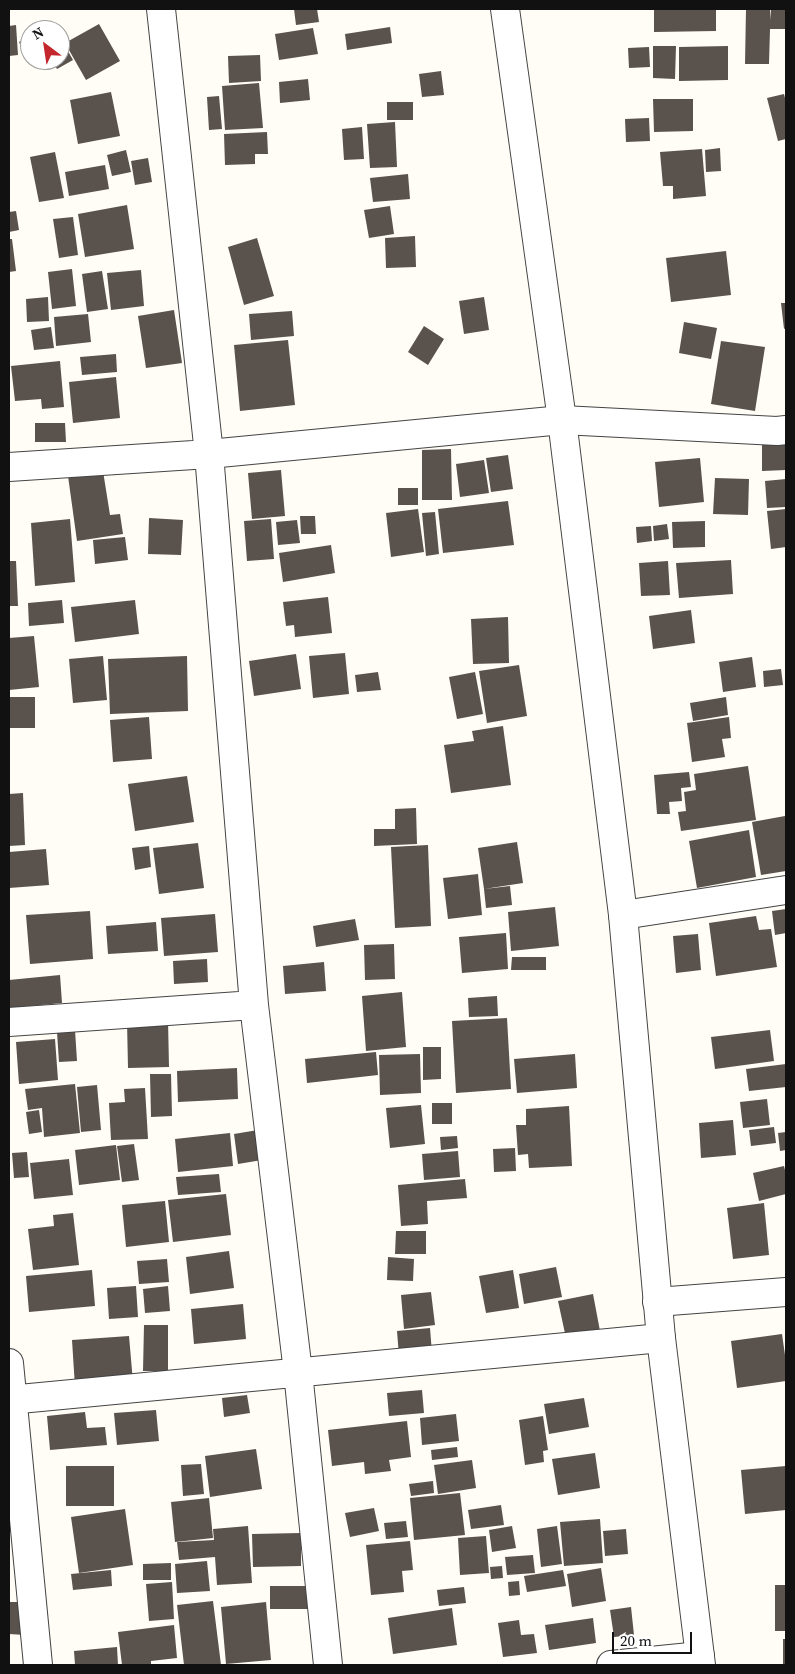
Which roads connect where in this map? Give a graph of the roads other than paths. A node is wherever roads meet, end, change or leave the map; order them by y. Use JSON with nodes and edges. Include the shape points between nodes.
{"nodes":[{"id":1,"x":161,"y":9,"type":"edge"},
{"id":2,"x":505,"y":9,"type":"edge"},
{"id":3,"x":562,"y":420,"type":"junction"},
{"id":4,"x":786,"y":430,"type":"edge"},
{"id":5,"x":209,"y":454,"type":"junction"},
{"id":6,"x":9,"y":467,"type":"edge"},
{"id":7,"x":786,"y":890,"type":"edge"},
{"id":8,"x":623,"y":915,"type":"junction"},
{"id":9,"x":254,"y":1005,"type":"junction"},
{"id":10,"x":9,"y":1022,"type":"edge"},
{"id":11,"x":786,"y":1292,"type":"edge"},
{"id":12,"x":657,"y":1302,"type":"junction"},
{"id":13,"x":661,"y":1338,"type":"junction"},
{"id":14,"x":9,"y":1363,"type":"edge"},
{"id":15,"x":298,"y":1372,"type":"junction"},
{"id":16,"x":11,"y":1400,"type":"edge"},
{"id":17,"x":700,"y":1660,"type":"edge"},
{"id":18,"x":38,"y":1665,"type":"edge"},
{"id":19,"x":328,"y":1665,"type":"edge"},
{"id":20,"x":610,"y":1665,"type":"edge"}],
"edges":[{"from":1,"to":5,"type":"street"},
{"from":2,"to":3,"type":"street"},
{"from":3,"to":4,"type":"street"},
{"from":3,"to":5,"type":"street"},
{"from":3,"to":8,"type":"street"},
{"from":5,"to":6,"type":"street"},
{"from":5,"to":9,"type":"street"},
{"from":7,"to":8,"type":"street"},
{"from":8,"to":12,"type":"street"},
{"from":9,"to":10,"type":"street"},
{"from":9,"to":15,"type":"street"},
{"from":11,"to":12,"type":"street"},
{"from":12,"to":13,"type":"street"},
{"from":13,"to":15,"type":"street"},
{"from":13,"to":17,"type":"street"},
{"from":14,"to":16,"type":"street"},
{"from":15,"to":16,"type":"street"},
{"from":15,"to":19,"type":"street"},
{"from":16,"to":18,"type":"street"},
{"from":17,"to":20,"type":"street"}]}
